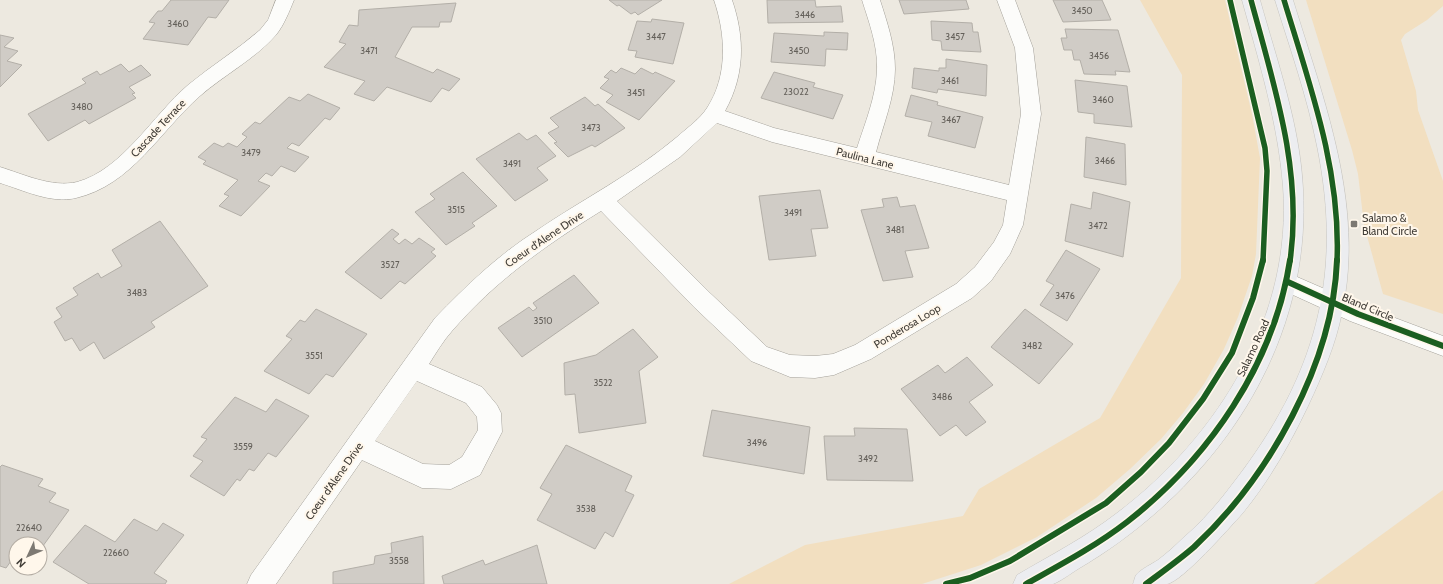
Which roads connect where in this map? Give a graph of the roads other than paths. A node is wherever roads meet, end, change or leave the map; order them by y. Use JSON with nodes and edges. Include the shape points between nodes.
{"nodes":[{"id":1,"x":285,"y":0,"type":"edge"},
{"id":2,"x":723,"y":0,"type":"edge"},
{"id":3,"x":871,"y":0,"type":"edge"},
{"id":4,"x":1006,"y":0,"type":"edge"},
{"id":5,"x":1251,"y":0,"type":"edge"},
{"id":6,"x":1284,"y":0,"type":"edge"},
{"id":7,"x":714,"y":114,"type":"junction"},
{"id":8,"x":864,"y":158,"type":"junction"},
{"id":9,"x":0,"y":176,"type":"edge"},
{"id":10,"x":1018,"y":194,"type":"junction"},
{"id":11,"x":602,"y":200,"type":"junction"},
{"id":12,"x":1288,"y":282,"type":"junction"},
{"id":13,"x":1333,"y":303,"type":"junction"},
{"id":14,"x":1443,"y":346,"type":"edge"},
{"id":15,"x":413,"y":368,"type":"junction"},
{"id":16,"x":359,"y":446,"type":"junction"},
{"id":17,"x":260,"y":584,"type":"edge"},
{"id":18,"x":1026,"y":584,"type":"edge"},
{"id":19,"x":1146,"y":584,"type":"edge"}],
"edges":[{"from":1,"to":9,"type":"street","name":"Cascade Terrace","via":[[278,18],[266,34],[186,98],[126,161],[103,179],[77,191]]},
{"from":2,"to":7,"type":"street","name":"Coeur d'Alene Drive","via":[[732,26],[734,44],[726,86]]},
{"from":3,"to":8,"type":"street","via":[[884,44],[886,69]]},
{"from":4,"to":10,"type":"street","name":"Ponderosa Loop","via":[[1024,48],[1031,114]]},
{"from":5,"to":12,"type":"main road","name":"Salamo Road","via":[[1289,153],[1294,213]]},
{"from":6,"to":13,"type":"main road","via":[[1318,112],[1330,164],[1337,223]]},
{"from":7,"to":8,"type":"street","name":"Paulina Lane","via":[[772,136]]},
{"from":7,"to":11,"type":"street","name":"Coeur d'Alene Drive","via":[[656,164]]},
{"from":8,"to":10,"type":"street","name":"Paulina Lane"},
{"from":10,"to":11,"type":"street","name":"Ponderosa Loop","via":[[1013,225],[1002,248],[983,274],[964,291],[863,352],[834,364],[815,367],[790,366],[759,354],[698,297]]},
{"from":11,"to":15,"type":"street","name":"Coeur d'Alene Drive","via":[[510,260],[443,325]]},
{"from":12,"to":13,"type":"street","name":"Bland Circle"},
{"from":12,"to":18,"type":"main road","name":"Salamo Road","via":[[1266,350],[1228,415],[1197,455],[1127,521],[1070,559]]},
{"from":13,"to":14,"type":"street","name":"Bland Circle"},
{"from":13,"to":19,"type":"main road","via":[[1324,336],[1300,400],[1254,478],[1225,514],[1170,567]]},
{"from":15,"to":16,"type":"street","name":"Coeur d'Alene Drive"},
{"from":15,"to":16,"type":"street","via":[[474,395],[489,413],[490,432],[471,466],[451,477],[422,476]]},
{"from":16,"to":17,"type":"street","name":"Coeur d'Alene Drive"}]}
